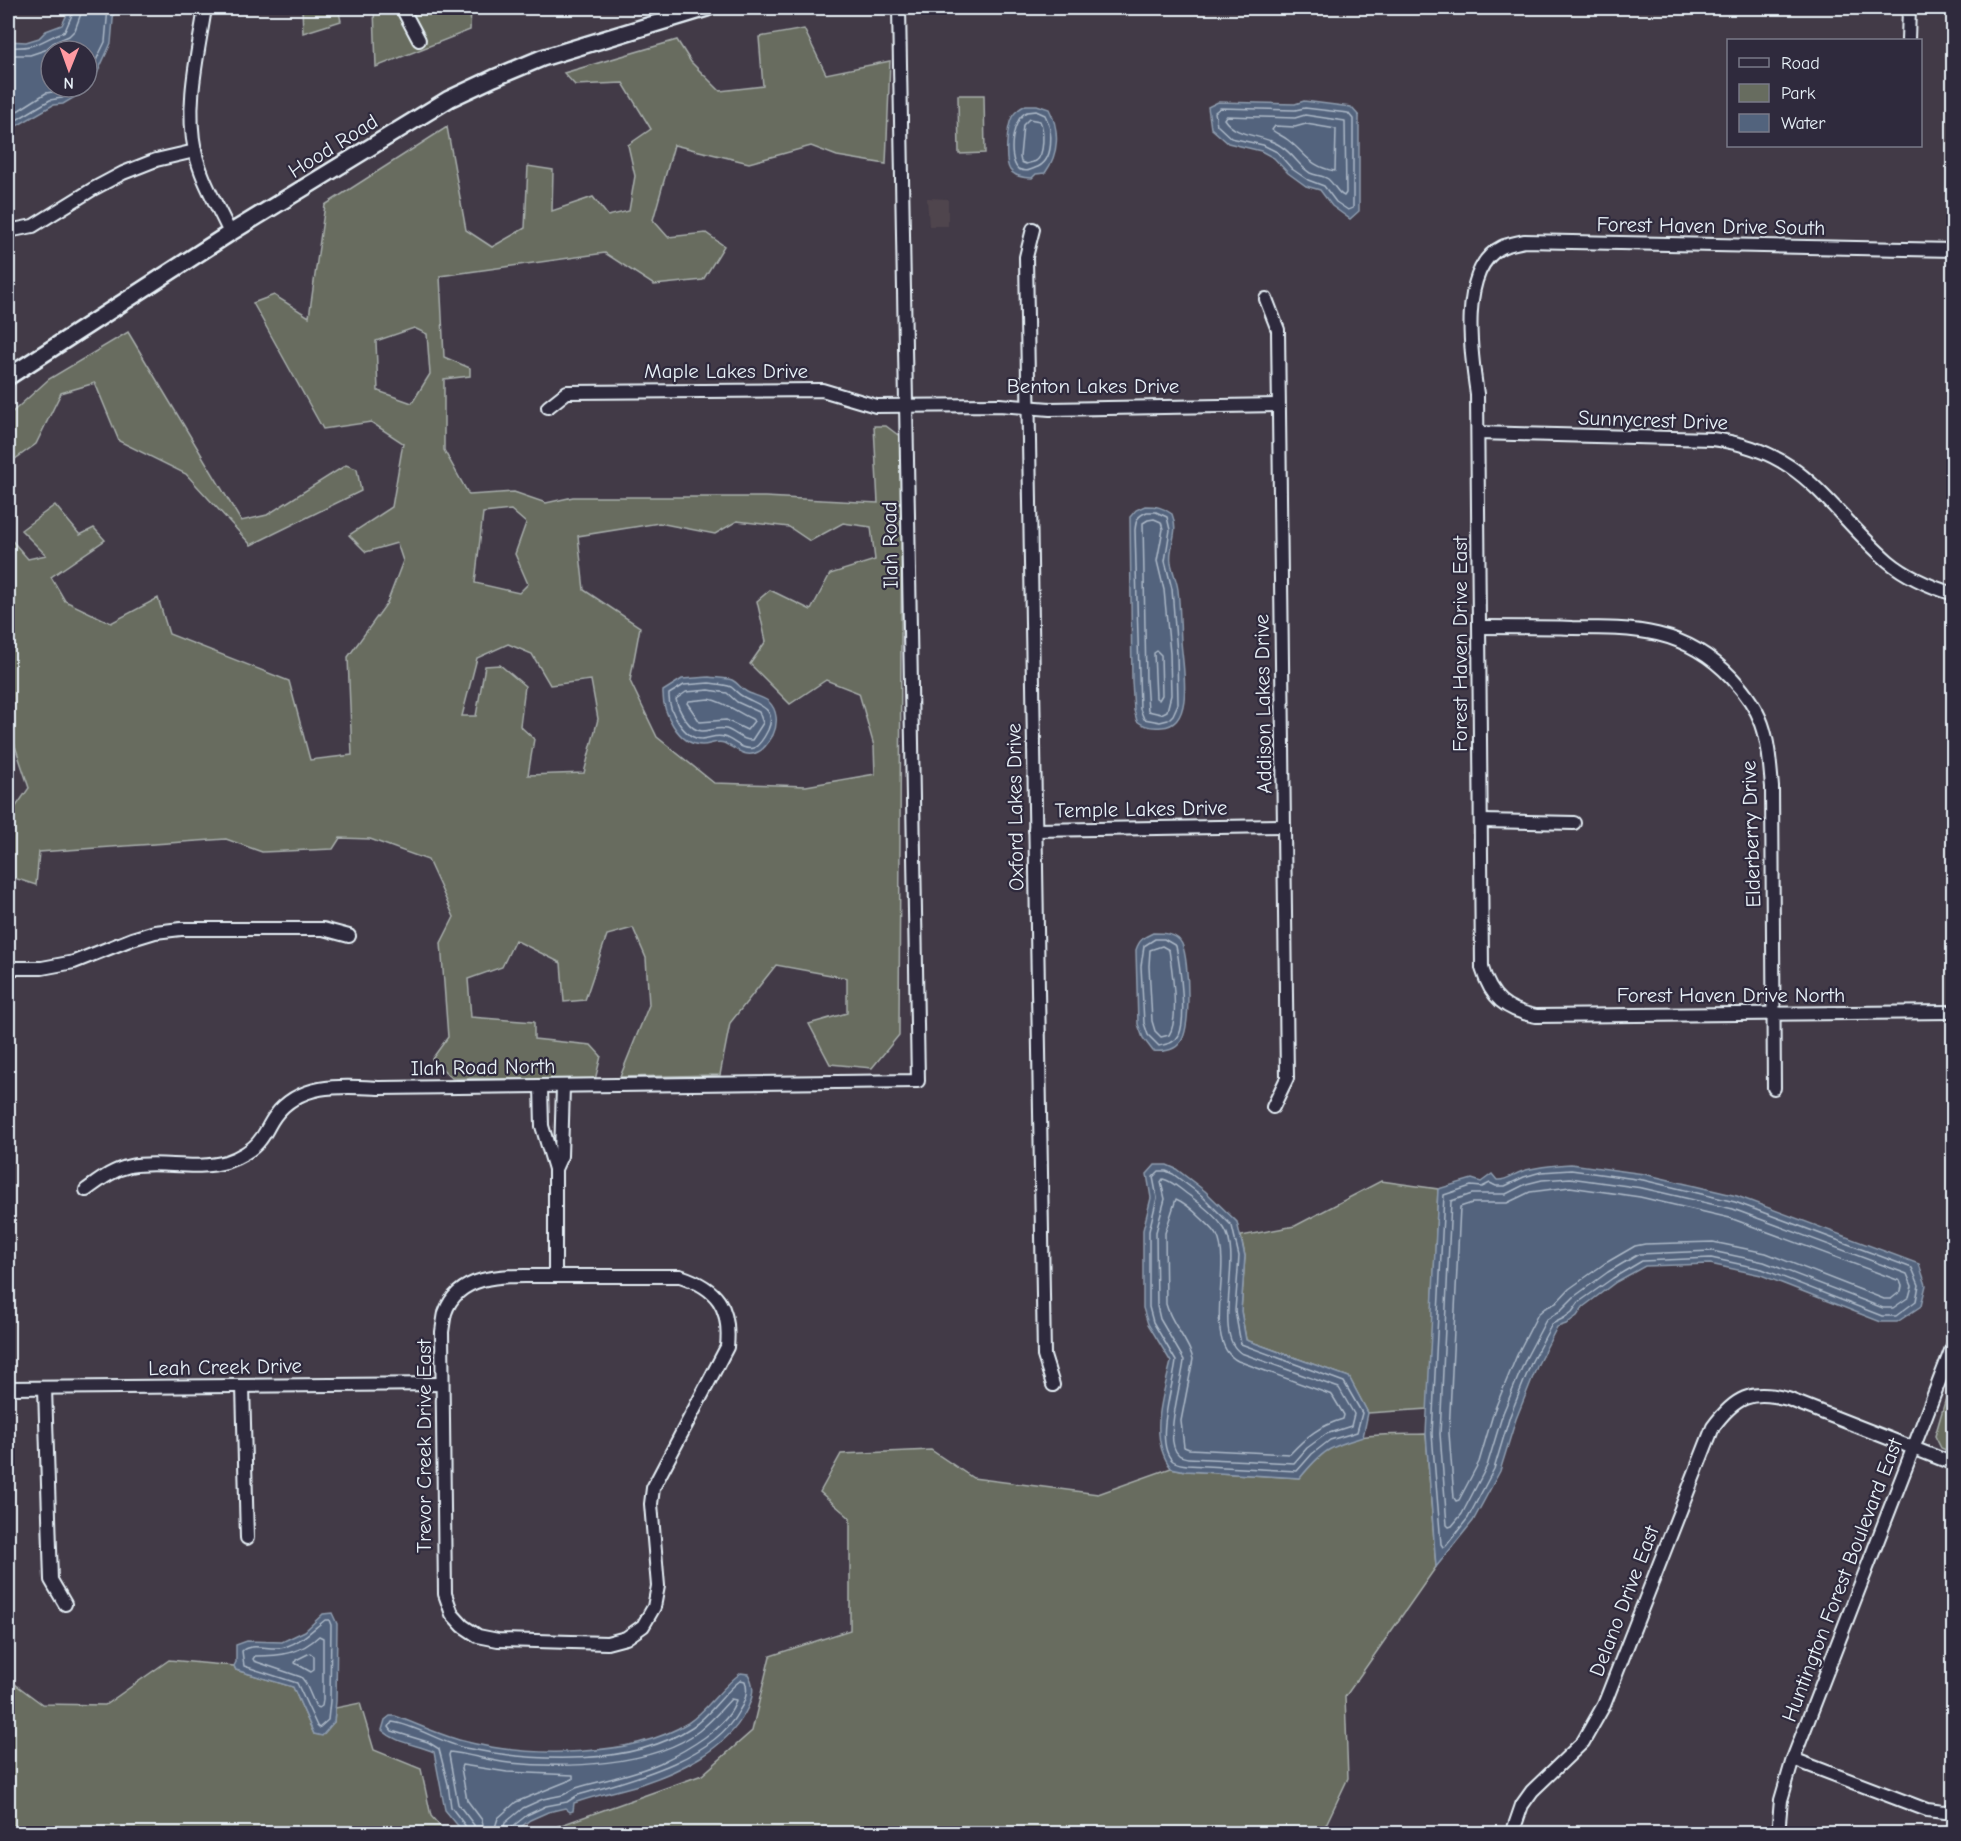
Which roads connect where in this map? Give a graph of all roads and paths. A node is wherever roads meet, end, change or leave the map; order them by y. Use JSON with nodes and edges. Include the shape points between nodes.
{"nodes":[{"id":1,"x":205,"y":8,"type":"edge"},
{"id":2,"x":402,"y":8,"type":"edge"},
{"id":3,"x":707,"y":8,"type":"edge"},
{"id":4,"x":899,"y":8,"type":"edge"},
{"id":5,"x":1910,"y":8,"type":"edge"},
{"id":6,"x":1908,"y":39,"type":"edge"},
{"id":7,"x":419,"y":40,"type":"dead end"},
{"id":8,"x":195,"y":151,"type":"junction"},
{"id":9,"x":1034,"y":229,"type":"dead end"},
{"id":10,"x":8,"y":231,"type":"edge"},
{"id":11,"x":230,"y":233,"type":"junction"},
{"id":12,"x":1953,"y":250,"type":"edge"},
{"id":13,"x":1479,"y":271,"type":"joint"},
{"id":14,"x":1266,"y":299,"type":"dead end"},
{"id":15,"x":8,"y":376,"type":"edge"},
{"id":16,"x":1278,"y":405,"type":"junction"},
{"id":17,"x":907,"y":406,"type":"junction"},
{"id":18,"x":548,"y":407,"type":"dead end"},
{"id":19,"x":1029,"y":407,"type":"junction"},
{"id":20,"x":1478,"y":433,"type":"junction"},
{"id":21,"x":1953,"y":594,"type":"edge"},
{"id":22,"x":1480,"y":627,"type":"junction"},
{"id":23,"x":1481,"y":821,"type":"junction"},
{"id":24,"x":1574,"y":823,"type":"dead end"},
{"id":25,"x":1284,"y":826,"type":"junction"},
{"id":26,"x":1035,"y":830,"type":"junction"},
{"id":27,"x":349,"y":936,"type":"dead end"},
{"id":28,"x":8,"y":968,"type":"edge"},
{"id":29,"x":1510,"y":1008,"type":"joint"},
{"id":30,"x":1953,"y":1012,"type":"edge"},
{"id":31,"x":1775,"y":1014,"type":"junction"},
{"id":32,"x":918,"y":1081,"type":"joint"},
{"id":33,"x":541,"y":1086,"type":"junction"},
{"id":34,"x":563,"y":1086,"type":"junction"},
{"id":35,"x":1774,"y":1088,"type":"dead end"},
{"id":36,"x":1273,"y":1107,"type":"dead end"},
{"id":37,"x":555,"y":1168,"type":"junction"},
{"id":38,"x":86,"y":1190,"type":"dead end"},
{"id":39,"x":555,"y":1276,"type":"junction"},
{"id":40,"x":1953,"y":1343,"type":"edge"},
{"id":41,"x":442,"y":1384,"type":"junction"},
{"id":42,"x":1053,"y":1385,"type":"dead end"},
{"id":43,"x":243,"y":1386,"type":"junction"},
{"id":44,"x":8,"y":1388,"type":"edge"},
{"id":45,"x":45,"y":1388,"type":"junction"},
{"id":46,"x":1914,"y":1449,"type":"junction"},
{"id":47,"x":1953,"y":1464,"type":"edge"},
{"id":48,"x":247,"y":1538,"type":"dead end"},
{"id":49,"x":65,"y":1604,"type":"dead end"},
{"id":50,"x":1793,"y":1759,"type":"junction"},
{"id":51,"x":1953,"y":1810,"type":"edge"},
{"id":52,"x":1512,"y":1833,"type":"edge"},
{"id":53,"x":1778,"y":1833,"type":"edge"}],
"edges":[{"from":1,"to":8,"type":"street","via":[[192,91]]},
{"from":2,"to":7,"type":"street"},
{"from":3,"to":11,"type":"street","name":"Hood Road","via":[[542,58],[467,90]]},
{"from":4,"to":17,"type":"street","name":"Ilah Road"},
{"from":5,"to":6,"type":"street"},
{"from":8,"to":10,"type":"street","via":[[123,173],[33,226]]},
{"from":8,"to":11,"type":"street"},
{"from":9,"to":19,"type":"street","name":"Oxford Lakes Drive","via":[[1026,257]]},
{"from":11,"to":15,"type":"street","name":"Hood Road"},
{"from":12,"to":13,"type":"street","name":"Forest Haven Drive South","via":[[1524,242],[1502,247]]},
{"from":13,"to":20,"type":"street","name":"Forest Haven Drive East","via":[[1472,292]]},
{"from":14,"to":16,"type":"street","name":"Addison Lakes Drive","via":[[1278,330]]},
{"from":16,"to":19,"type":"street","name":"Benton Lakes Drive"},
{"from":16,"to":25,"type":"street","name":"Addison Lakes Drive"},
{"from":17,"to":18,"type":"street","name":"Maple Lakes Drive","via":[[876,406],[822,390],[567,392]]},
{"from":17,"to":19,"type":"street","name":"Benton Lakes Drive"},
{"from":17,"to":32,"type":"street","name":"Ilah Road"},
{"from":19,"to":26,"type":"street","name":"Oxford Lakes Drive"},
{"from":20,"to":21,"type":"street","name":"Sunnycrest Drive","via":[[1712,439],[1759,449],[1809,480],[1889,562],[1931,587]]},
{"from":20,"to":22,"type":"street","name":"Forest Haven Drive East"},
{"from":22,"to":23,"type":"street","name":"Forest Haven Drive East"},
{"from":22,"to":31,"type":"street","name":"Elderberry Drive","via":[[1646,630],[1700,652],[1745,693],[1761,722],[1770,765]]},
{"from":23,"to":24,"type":"street"},
{"from":23,"to":29,"type":"street","name":"Forest Haven Drive East","via":[[1482,968],[1492,992]]},
{"from":25,"to":26,"type":"street","name":"Temple Lakes Drive"},
{"from":25,"to":36,"type":"street","name":"Addison Lakes Drive","via":[[1287,1078]]},
{"from":26,"to":42,"type":"street","name":"Oxford Lakes Drive","via":[[1044,1356]]},
{"from":27,"to":28,"type":"street","via":[[323,929],[181,929],[132,939],[74,962],[42,968]]},
{"from":29,"to":31,"type":"street","name":"Forest Haven Drive North","via":[[1536,1016]]},
{"from":30,"to":31,"type":"street","name":"Forest Haven Drive North"},
{"from":31,"to":35,"type":"street","name":"Elderberry Drive"},
{"from":32,"to":34,"type":"street","name":"Ilah Road North"},
{"from":33,"to":34,"type":"street","name":"Ilah Road North"},
{"from":33,"to":37,"type":"street","via":[[542,1126]]},
{"from":33,"to":38,"type":"street","name":"Ilah Road North","via":[[339,1086],[309,1091],[289,1102],[260,1141],[245,1154],[227,1162],[130,1166],[110,1173]]},
{"from":34,"to":37,"type":"street","via":[[561,1156]]},
{"from":37,"to":39,"type":"street"},
{"from":39,"to":41,"type":"street","name":"Trevor Creek Drive East","via":[[479,1280],[452,1298],[442,1332]]},
{"from":39,"to":41,"type":"street","name":"Trevor Creek Drive East","via":[[680,1276],[699,1282],[716,1296],[729,1330],[727,1347],[653,1488],[658,1586],[654,1607],[643,1626],[626,1638],[607,1643],[498,1640],[478,1636],[452,1614],[445,1594]]},
{"from":40,"to":46,"type":"street","name":"Huntington Forest Boulevard East"},
{"from":41,"to":43,"type":"street","name":"Leah Creek Drive"},
{"from":43,"to":45,"type":"street","name":"Leah Creek Drive"},
{"from":43,"to":48,"type":"street"},
{"from":44,"to":45,"type":"street","name":"Leah Creek Drive"},
{"from":45,"to":49,"type":"street","via":[[51,1580]]},
{"from":46,"to":47,"type":"street"},
{"from":46,"to":50,"type":"street","name":"Huntington Forest Boulevard East"},
{"from":46,"to":52,"type":"street","name":"Delano Drive East","via":[[1770,1394],[1752,1395],[1727,1408],[1713,1427],[1604,1705],[1583,1742],[1532,1791],[1522,1805]]},
{"from":50,"to":51,"type":"street","via":[[1926,1810]]},
{"from":50,"to":53,"type":"street","name":"Huntington Forest Boulevard East","via":[[1781,1800]]}]}
